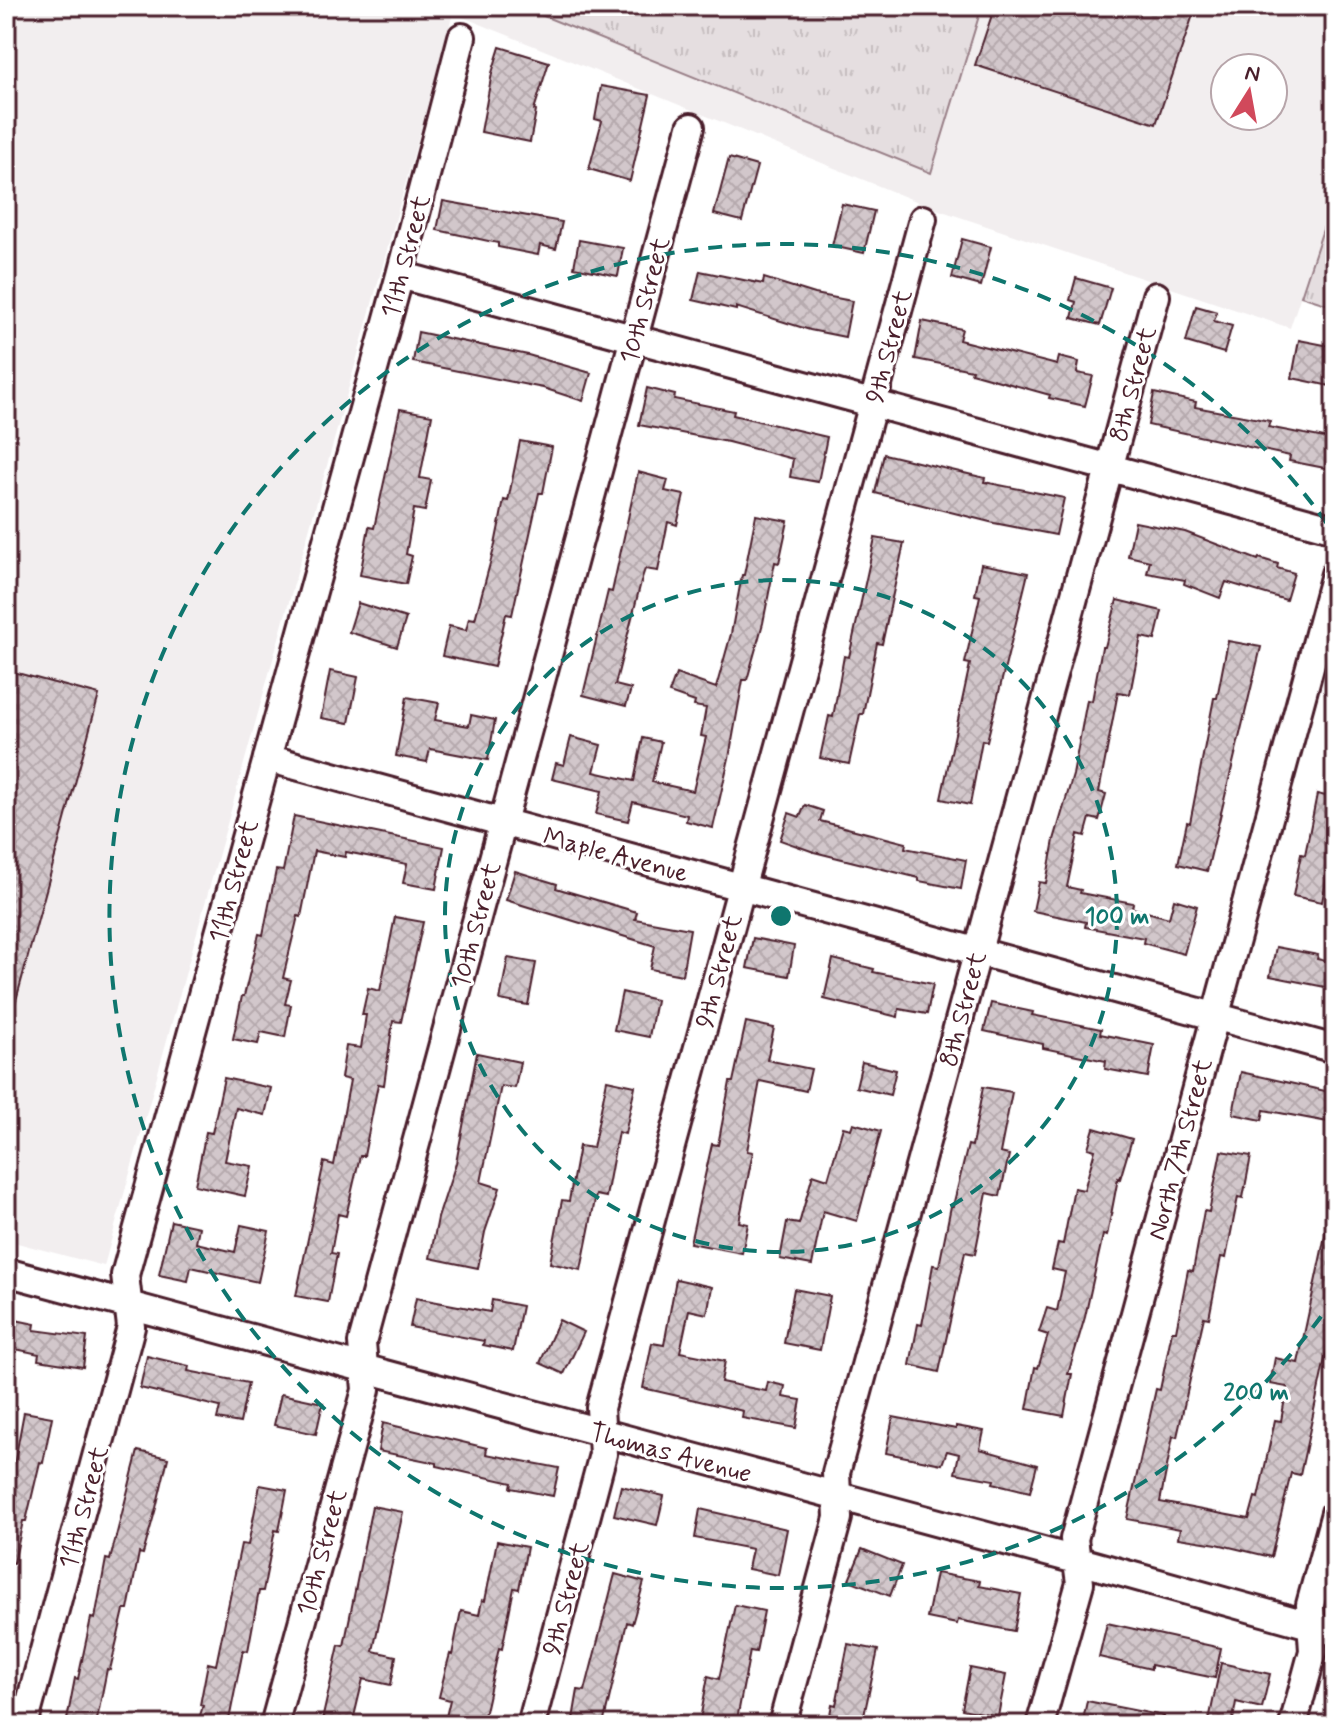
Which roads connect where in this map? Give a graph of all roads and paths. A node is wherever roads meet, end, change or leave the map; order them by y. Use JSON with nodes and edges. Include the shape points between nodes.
{"nodes":[{"id":1,"x":462,"y":37,"type":"dead end"},
{"id":2,"x":691,"y":127,"type":"dead end"},
{"id":3,"x":923,"y":219,"type":"dead end"},
{"id":4,"x":400,"y":275,"type":"junction"},
{"id":5,"x":1156,"y":296,"type":"dead end"},
{"id":6,"x":634,"y":339,"type":"junction"},
{"id":7,"x":872,"y":403,"type":"junction"},
{"id":8,"x":1109,"y":467,"type":"junction"},
{"id":9,"x":1335,"y":529,"type":"edge"},
{"id":10,"x":1335,"y":574,"type":"edge"},
{"id":11,"x":267,"y":758,"type":"junction"},
{"id":12,"x":502,"y":823,"type":"junction"},
{"id":13,"x":741,"y":888,"type":"junction"},
{"id":14,"x":977,"y":952,"type":"junction"},
{"id":15,"x":1215,"y":1016,"type":"junction"},
{"id":16,"x":1335,"y":1049,"type":"edge"},
{"id":17,"x":6,"y":1272,"type":"edge"},
{"id":18,"x":130,"y":1306,"type":"junction"},
{"id":19,"x":365,"y":1369,"type":"junction"},
{"id":20,"x":601,"y":1433,"type":"junction"},
{"id":21,"x":838,"y":1497,"type":"junction"},
{"id":22,"x":1335,"y":1513,"type":"edge"},
{"id":23,"x":1076,"y":1560,"type":"junction"},
{"id":24,"x":1323,"y":1629,"type":"edge"},
{"id":25,"x":24,"y":1725,"type":"edge"},
{"id":26,"x":274,"y":1725,"type":"edge"},
{"id":27,"x":531,"y":1725,"type":"edge"},
{"id":28,"x":782,"y":1725,"type":"edge"},
{"id":29,"x":1040,"y":1725,"type":"edge"},
{"id":30,"x":1293,"y":1725,"type":"edge"}],
"edges":[{"from":1,"to":4,"type":"street","name":"11th Street"},
{"from":2,"to":6,"type":"street","name":"10th Street"},
{"from":3,"to":7,"type":"street","name":"9th Street"},
{"from":4,"to":6,"type":"street"},
{"from":4,"to":11,"type":"street","name":"11th Street"},
{"from":5,"to":8,"type":"street","name":"8th Street"},
{"from":6,"to":7,"type":"street"},
{"from":6,"to":12,"type":"street","name":"10th Street"},
{"from":7,"to":8,"type":"street"},
{"from":7,"to":13,"type":"street","name":"9th Street"},
{"from":8,"to":9,"type":"street"},
{"from":8,"to":14,"type":"street","name":"8th Street"},
{"from":10,"to":15,"type":"street","name":"North 7th Street"},
{"from":11,"to":12,"type":"street","name":"Maple Avenue"},
{"from":11,"to":18,"type":"street","name":"11th Street","via":[[125,1275]]},
{"from":12,"to":13,"type":"street","name":"Maple Avenue"},
{"from":12,"to":19,"type":"street","name":"10th Street","via":[[362,1343]]},
{"from":13,"to":14,"type":"street","name":"Maple Avenue"},
{"from":13,"to":20,"type":"street","name":"9th Street","via":[[600,1408]]},
{"from":14,"to":15,"type":"street","name":"Maple Avenue"},
{"from":14,"to":21,"type":"street","name":"8th Street","via":[[836,1473]]},
{"from":15,"to":16,"type":"street","name":"Maple Avenue"},
{"from":15,"to":23,"type":"street","name":"North 7th Street","via":[[1074,1539]]},
{"from":17,"to":18,"type":"street","name":"Thomas Avenue"},
{"from":18,"to":19,"type":"street","name":"Thomas Avenue"},
{"from":18,"to":25,"type":"street","name":"11th Street","via":[[131,1327]]},
{"from":19,"to":20,"type":"street","name":"Thomas Avenue"},
{"from":19,"to":26,"type":"street","name":"10th Street","via":[[366,1390]]},
{"from":20,"to":21,"type":"street","name":"Thomas Avenue"},
{"from":20,"to":27,"type":"street","name":"9th Street","via":[[603,1454]]},
{"from":21,"to":23,"type":"street","name":"Thomas Avenue"},
{"from":21,"to":28,"type":"street","name":"8th Street","via":[[838,1518]]},
{"from":22,"to":24,"type":"street","via":[[1310,1605]]},
{"from":23,"to":24,"type":"street","name":"Thomas Avenue"},
{"from":23,"to":29,"type":"street","name":"North 7th Street","via":[[1080,1583]]},
{"from":24,"to":30,"type":"street"}]}
